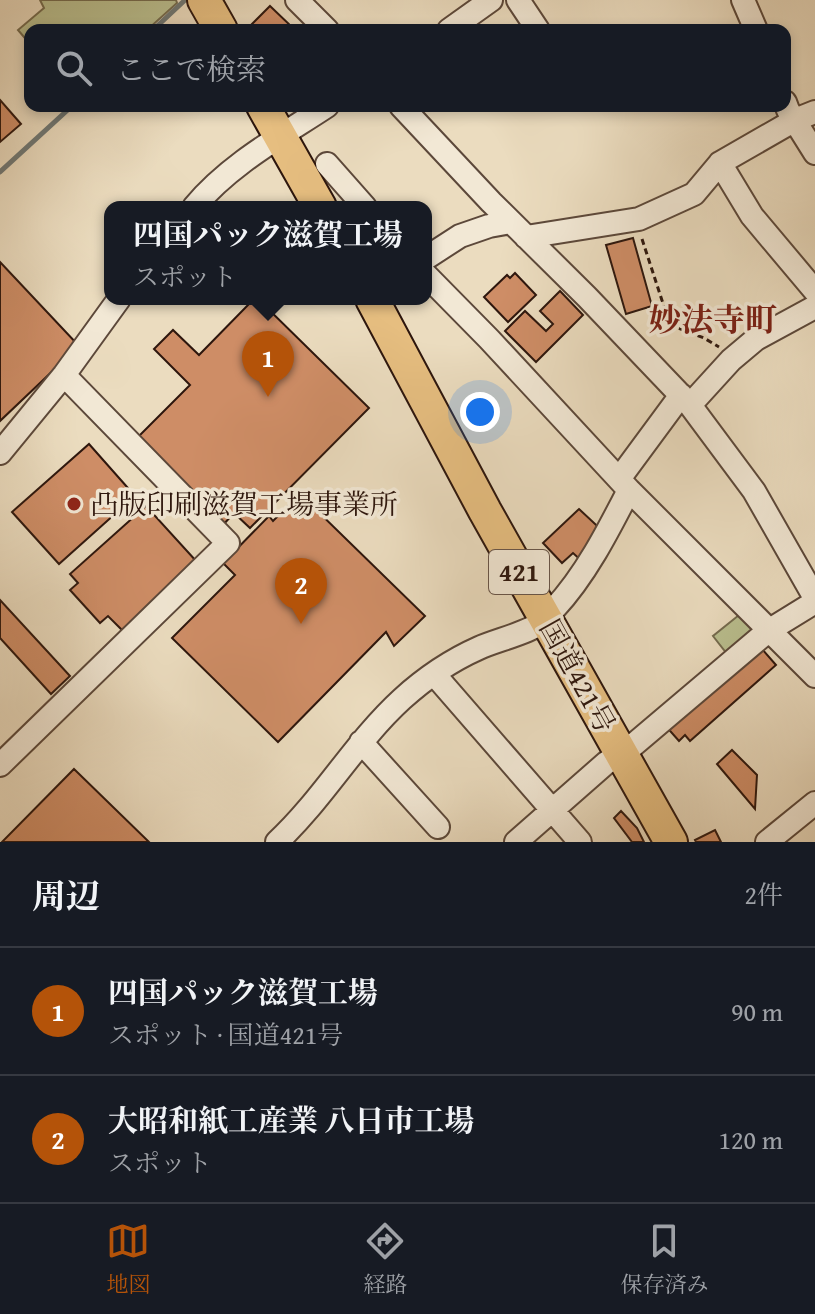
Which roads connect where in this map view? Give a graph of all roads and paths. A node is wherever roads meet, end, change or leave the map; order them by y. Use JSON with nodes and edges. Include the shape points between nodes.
{"nodes":[{"id":1,"x":204,"y":0,"type":"edge"},
{"id":2,"x":297,"y":0,"type":"edge"},
{"id":3,"x":491,"y":0,"type":"edge"},
{"id":4,"x":518,"y":0,"type":"edge"},
{"id":5,"x":743,"y":0,"type":"edge"},
{"id":6,"x":218,"y":24,"type":"edge"},
{"id":7,"x":321,"y":24,"type":"edge"},
{"id":8,"x":457,"y":24,"type":"edge"},
{"id":9,"x":534,"y":24,"type":"edge"},
{"id":10,"x":753,"y":24,"type":"edge"},
{"id":11,"x":798,"y":111,"type":"edge"},
{"id":12,"x":266,"y":112,"type":"edge"},
{"id":13,"x":318,"y":112,"type":"edge"},
{"id":14,"x":407,"y":112,"type":"edge"},
{"id":15,"x":280,"y":137,"type":"junction"},
{"id":16,"x":815,"y":153,"type":"edge"},
{"id":17,"x":720,"y":163,"type":"junction"},
{"id":18,"x":327,"y":164,"type":"dead end"},
{"id":19,"x":199,"y":201,"type":"edge"},
{"id":20,"x":317,"y":201,"type":"edge"},
{"id":21,"x":360,"y":201,"type":"edge"},
{"id":22,"x":635,"y":220,"type":"junction"},
{"id":23,"x":518,"y":229,"type":"junction"},
{"id":24,"x":432,"y":254,"type":"edge"},
{"id":25,"x":432,"y":281,"type":"edge"},
{"id":26,"x":815,"y":291,"type":"edge"},
{"id":27,"x":115,"y":305,"type":"edge"},
{"id":28,"x":382,"y":305,"type":"edge"},
{"id":29,"x":815,"y":307,"type":"edge"},
{"id":30,"x":731,"y":360,"type":"junction"},
{"id":31,"x":64,"y":375,"type":"junction"},
{"id":32,"x":685,"y":400,"type":"junction"},
{"id":33,"x":0,"y":453,"type":"edge"},
{"id":34,"x":624,"y":485,"type":"junction"},
{"id":35,"x":815,"y":600,"type":"edge"},
{"id":36,"x":546,"y":620,"type":"junction"},
{"id":37,"x":768,"y":631,"type":"junction"},
{"id":38,"x":434,"y":674,"type":"junction"},
{"id":39,"x":815,"y":676,"type":"edge"},
{"id":40,"x":361,"y":742,"type":"junction"},
{"id":41,"x":621,"y":753,"type":"junction"},
{"id":42,"x":0,"y":765,"type":"edge"},
{"id":43,"x":815,"y":803,"type":"edge"},
{"id":44,"x":553,"y":810,"type":"junction"},
{"id":45,"x":438,"y":827,"type":"dead end"},
{"id":46,"x":277,"y":842,"type":"edge"},
{"id":47,"x":516,"y":842,"type":"edge"},
{"id":48,"x":580,"y":842,"type":"edge"},
{"id":49,"x":671,"y":842,"type":"edge"},
{"id":50,"x":767,"y":842,"type":"edge"}],
"edges":[{"from":1,"to":6,"type":"highway"},
{"from":2,"to":7,"type":"street"},
{"from":3,"to":8,"type":"street"},
{"from":4,"to":9,"type":"street"},
{"from":5,"to":10,"type":"street"},
{"from":11,"to":16,"type":"street"},
{"from":11,"to":17,"type":"street"},
{"from":12,"to":15,"type":"highway"},
{"from":13,"to":15,"type":"street"},
{"from":14,"to":23,"type":"street"},
{"from":15,"to":19,"type":"street","via":[[228,172]]},
{"from":15,"to":20,"type":"highway"},
{"from":17,"to":22,"type":"street","via":[[694,194]]},
{"from":17,"to":26,"type":"street","via":[[752,216]]},
{"from":18,"to":21,"type":"street"},
{"from":22,"to":23,"type":"street"},
{"from":22,"to":30,"type":"path","via":[[670,325],[704,338]]},
{"from":23,"to":24,"type":"street","via":[[489,226]]},
{"from":23,"to":32,"type":"street"},
{"from":25,"to":34,"type":"street"},
{"from":27,"to":31,"type":"street"},
{"from":28,"to":36,"type":"highway","name":"国道421号","number":"421"},
{"from":29,"to":30,"type":"street","via":[[756,339]]},
{"from":30,"to":32,"type":"street"},
{"from":31,"to":33,"type":"street"},
{"from":31,"to":42,"type":"street","via":[[228,543]]},
{"from":32,"to":34,"type":"street"},
{"from":32,"to":35,"type":"street","via":[[754,491]]},
{"from":34,"to":36,"type":"street","via":[[580,577]]},
{"from":34,"to":37,"type":"street"},
{"from":35,"to":37,"type":"street"},
{"from":36,"to":38,"type":"street","via":[[478,648]]},
{"from":36,"to":41,"type":"highway","name":"国道421号","number":"421"},
{"from":37,"to":39,"type":"street"},
{"from":37,"to":41,"type":"street"},
{"from":38,"to":40,"type":"street"},
{"from":38,"to":44,"type":"street"},
{"from":40,"to":45,"type":"street"},
{"from":40,"to":46,"type":"street","via":[[301,820]]},
{"from":41,"to":44,"type":"street"},
{"from":41,"to":49,"type":"highway","name":"国道421号","number":"421"},
{"from":43,"to":50,"type":"street"},
{"from":44,"to":47,"type":"street"},
{"from":44,"to":48,"type":"street"}]}
